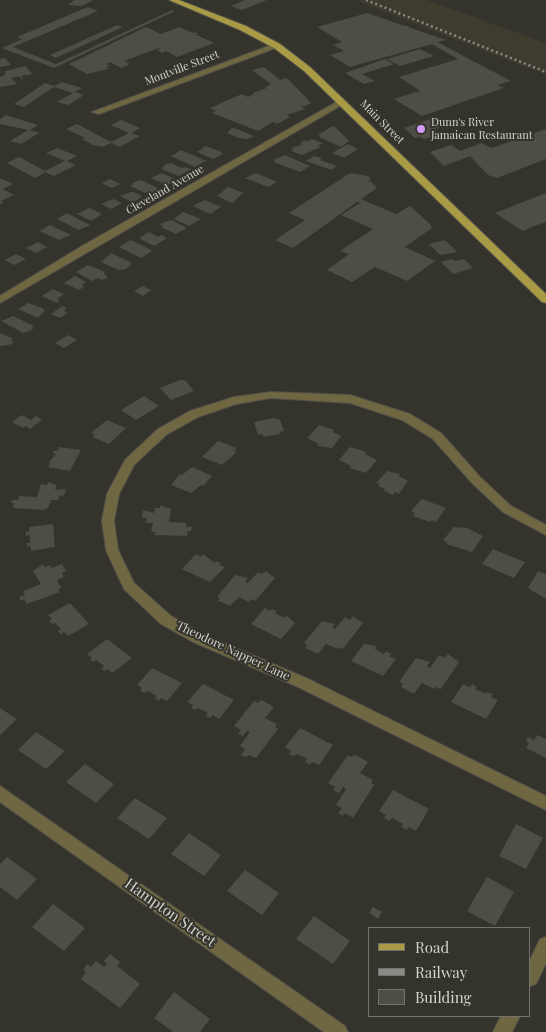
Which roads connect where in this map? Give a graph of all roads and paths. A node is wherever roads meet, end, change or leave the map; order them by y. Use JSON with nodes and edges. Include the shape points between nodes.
{"nodes":[{"id":1,"x":173,"y":0,"type":"edge"},
{"id":2,"x":277,"y":46,"type":"junction"},
{"id":3,"x":343,"y":102,"type":"junction"},
{"id":4,"x":96,"y":112,"type":"dead end"},
{"id":5,"x":0,"y":300,"type":"edge"},
{"id":6,"x":546,"y":300,"type":"edge"},
{"id":7,"x":546,"y":531,"type":"edge"},
{"id":8,"x":0,"y":793,"type":"edge"},
{"id":9,"x":546,"y":803,"type":"edge"},
{"id":10,"x":546,"y":945,"type":"edge"},
{"id":11,"x":531,"y":976,"type":"edge"},
{"id":12,"x":510,"y":1017,"type":"edge"},
{"id":13,"x":340,"y":1032,"type":"edge"},
{"id":14,"x":502,"y":1032,"type":"edge"}],
"edges":[{"from":1,"to":2,"type":"main road","name":"Main Street","via":[[226,20]]},
{"from":2,"to":3,"type":"main road","name":"Main Street"},
{"from":2,"to":4,"type":"street","name":"Montville Street"},
{"from":3,"to":5,"type":"street","name":"Cleveland Avenue","via":[[85,248]]},
{"from":3,"to":6,"type":"main road","name":"Main Street"},
{"from":7,"to":9,"type":"street","name":"Theodore Napper Lane","via":[[507,509],[476,480],[450,448],[406,417],[372,404],[294,395],[234,401],[194,414],[162,432],[129,464],[113,494],[108,521],[112,550],[129,586],[166,620],[198,638],[302,682]]},
{"from":8,"to":13,"type":"street","name":"Hampton Street"},
{"from":10,"to":11,"type":"street"},
{"from":12,"to":14,"type":"street"}]}
